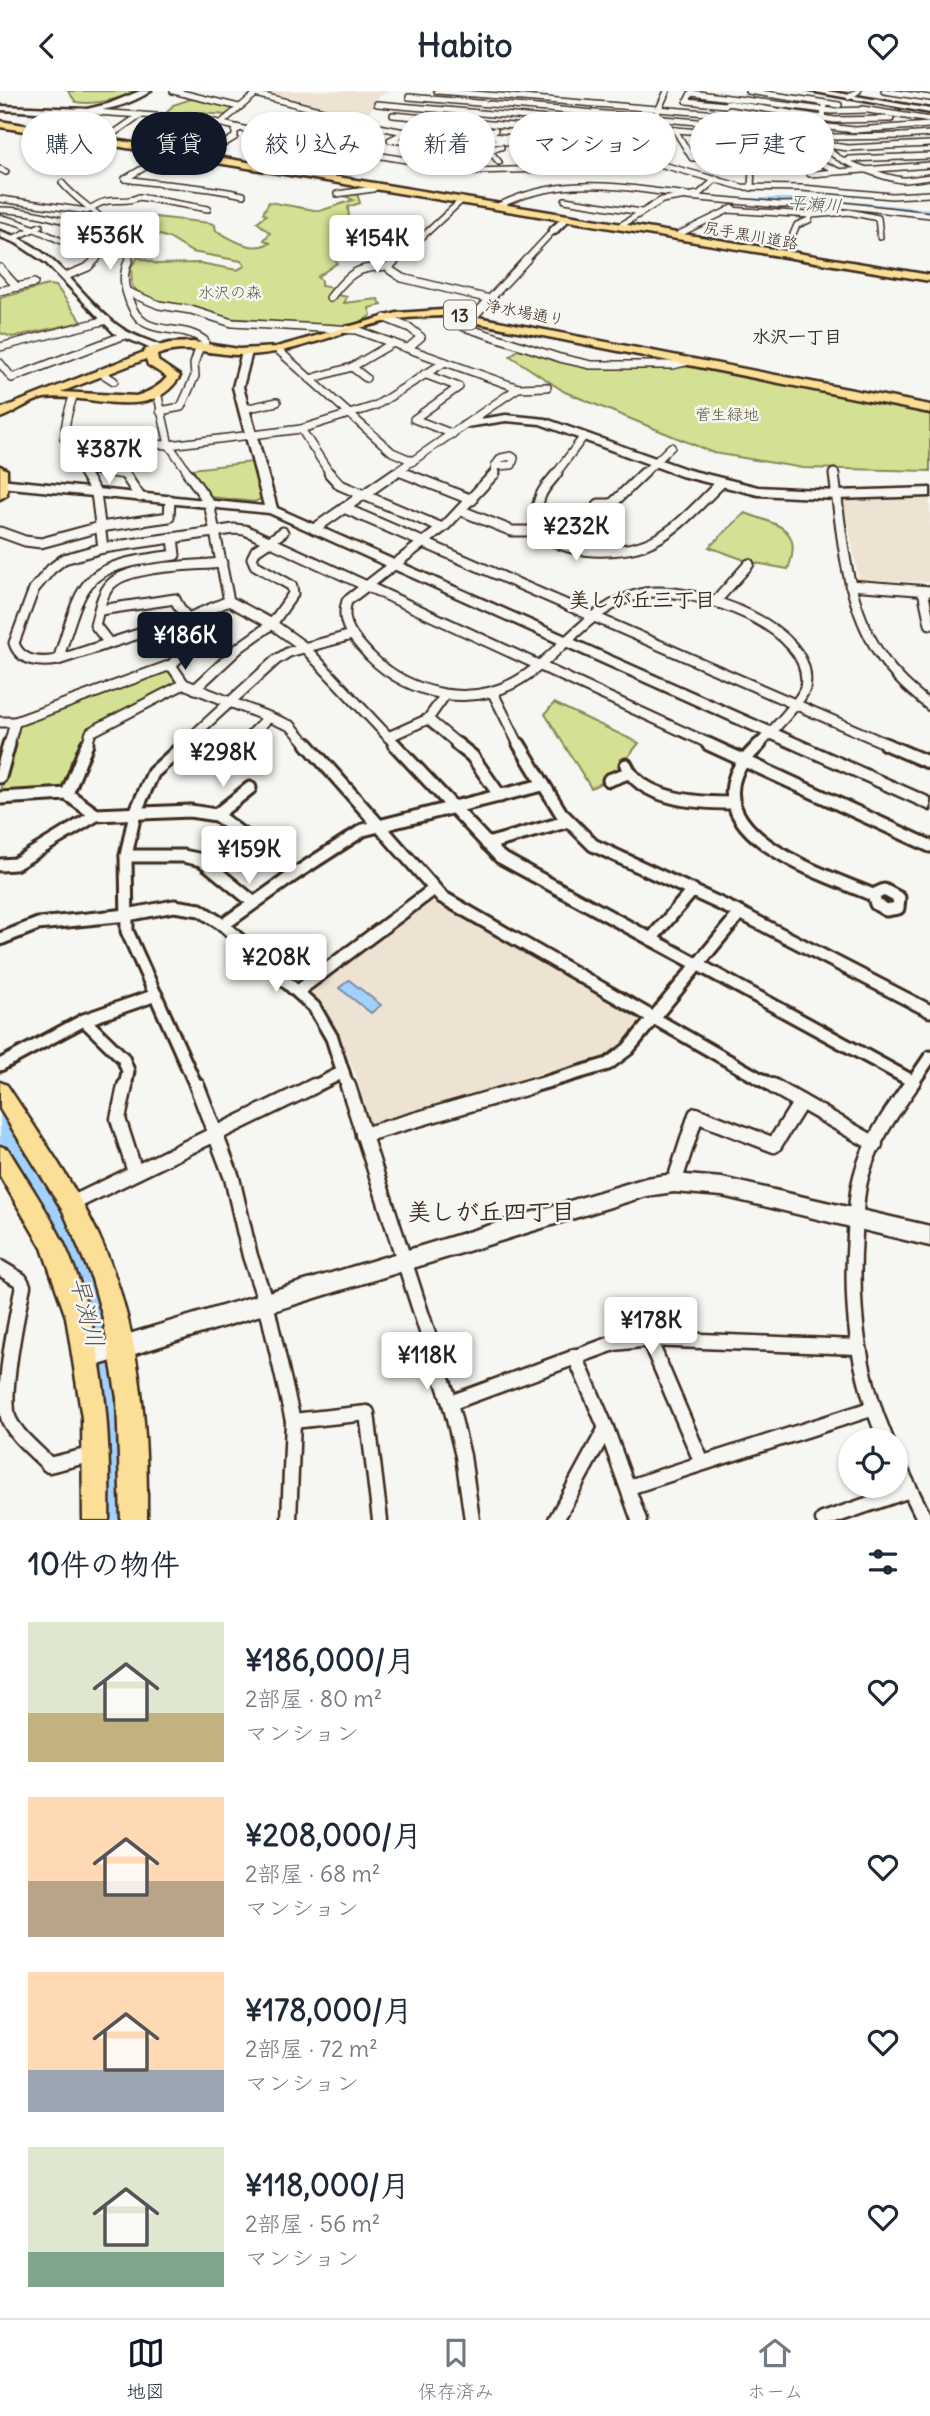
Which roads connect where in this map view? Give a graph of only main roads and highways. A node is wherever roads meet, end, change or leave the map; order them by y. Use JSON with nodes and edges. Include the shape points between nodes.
{"nodes":[{"id":1,"x":0,"y":124,"type":"edge"},
{"id":2,"x":567,"y":218,"type":"junction"},
{"id":3,"x":930,"y":280,"type":"edge"},
{"id":4,"x":154,"y":350,"type":"junction"},
{"id":5,"x":40,"y":395,"type":"junction"},
{"id":6,"x":930,"y":408,"type":"edge"},
{"id":7,"x":0,"y":414,"type":"edge"},
{"id":8,"x":0,"y":1091,"type":"edge"},
{"id":9,"x":0,"y":1156,"type":"edge"},
{"id":10,"x":104,"y":1352,"type":"junction"},
{"id":11,"x":96,"y":1520,"type":"edge"},
{"id":12,"x":134,"y":1520,"type":"edge"}],
"edges":[{"from":1,"to":2,"type":"main road","name":"尻手黒川道路"},
{"from":2,"to":3,"type":"main road","name":"尻手黒川道路"},
{"from":2,"to":3,"type":"main road","name":"尻手黒川道路"},
{"from":4,"to":5,"type":"main road","name":"浄水場通り","number":"13"},
{"from":4,"to":5,"type":"main road","number":"13","via":[[152,363],[174,376],[158,392],[137,400]]},
{"from":4,"to":6,"type":"main road","name":"浄水場通り","number":"13","via":[[278,350],[385,318],[422,313],[472,317]]},
{"from":5,"to":7,"type":"main road","name":"浄水場通り","number":"13"},
{"from":8,"to":10,"type":"main road","via":[[71,1204],[100,1270]]},
{"from":9,"to":10,"type":"main road","via":[[56,1253],[68,1286]]},
{"from":10,"to":11,"type":"main road"},
{"from":10,"to":12,"type":"main road","via":[[132,1405]]}]}
